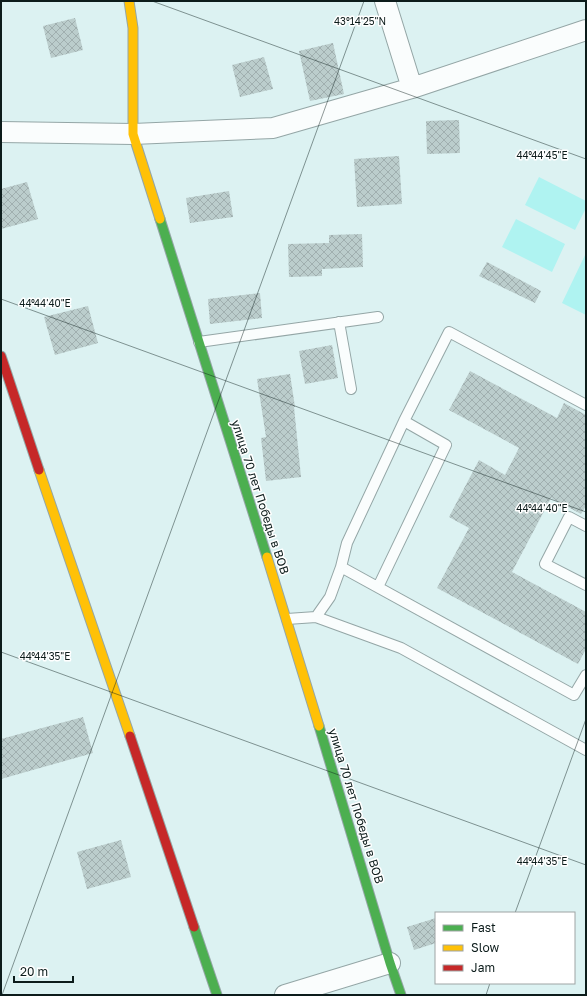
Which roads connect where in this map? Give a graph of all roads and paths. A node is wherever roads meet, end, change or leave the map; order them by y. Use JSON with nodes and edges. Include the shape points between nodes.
{"nodes":[{"id":1,"x":129,"y":1,"type":"edge"},
{"id":2,"x":385,"y":1,"type":"edge"},
{"id":3,"x":586,"y":30,"type":"edge"},
{"id":4,"x":412,"y":88,"type":"junction"},
{"id":5,"x":1,"y":132,"type":"edge"},
{"id":6,"x":133,"y":134,"type":"junction"},
{"id":7,"x":378,"y":317,"type":"dead end"},
{"id":8,"x":339,"y":322,"type":"junction"},
{"id":9,"x":198,"y":342,"type":"junction"},
{"id":10,"x":1,"y":356,"type":"edge"},
{"id":11,"x":352,"y":389,"type":"dead end"},
{"id":12,"x":586,"y":404,"type":"edge"},
{"id":13,"x":404,"y":422,"type":"junction"},
{"id":14,"x":586,"y":526,"type":"edge"},
{"id":15,"x":341,"y":567,"type":"junction"},
{"id":16,"x":586,"y":585,"type":"edge"},
{"id":17,"x":378,"y":588,"type":"junction"},
{"id":18,"x":316,"y":617,"type":"junction"},
{"id":19,"x":287,"y":619,"type":"junction"},
{"id":20,"x":586,"y":675,"type":"edge"},
{"id":21,"x":586,"y":750,"type":"edge"},
{"id":22,"x":390,"y":963,"type":"junction"},
{"id":23,"x":217,"y":995,"type":"edge"},
{"id":24,"x":284,"y":995,"type":"edge"},
{"id":25,"x":401,"y":995,"type":"edge"}],
"edges":[{"from":1,"to":6,"type":"street","name":"улица 70 лет Победы в ВОВ","via":[[133,28]]},
{"from":2,"to":4,"type":"street"},
{"from":3,"to":4,"type":"street"},
{"from":4,"to":6,"type":"street","via":[[272,128]]},
{"from":5,"to":6,"type":"street"},
{"from":6,"to":9,"type":"street","name":"улица 70 лет Победы в ВОВ"},
{"from":7,"to":8,"type":"lane"},
{"from":8,"to":9,"type":"lane"},
{"from":8,"to":11,"type":"lane"},
{"from":9,"to":19,"type":"street","name":"улица 70 лет Победы в ВОВ"},
{"from":10,"to":23,"type":"street"},
{"from":12,"to":13,"type":"lane","via":[[450,332]]},
{"from":13,"to":15,"type":"lane","via":[[347,543]]},
{"from":13,"to":17,"type":"lane","via":[[446,445]]},
{"from":14,"to":16,"type":"lane","via":[[569,517],[545,564]]},
{"from":15,"to":17,"type":"lane"},
{"from":15,"to":18,"type":"lane","via":[[330,597]]},
{"from":17,"to":20,"type":"lane","via":[[574,695]]},
{"from":18,"to":19,"type":"lane"},
{"from":18,"to":21,"type":"lane","via":[[401,648]]},
{"from":19,"to":22,"type":"street","name":"улица 70 лет Победы в ВОВ"},
{"from":22,"to":24,"type":"street"},
{"from":22,"to":25,"type":"street","name":"улица 70 лет Победы в ВОВ"}]}
